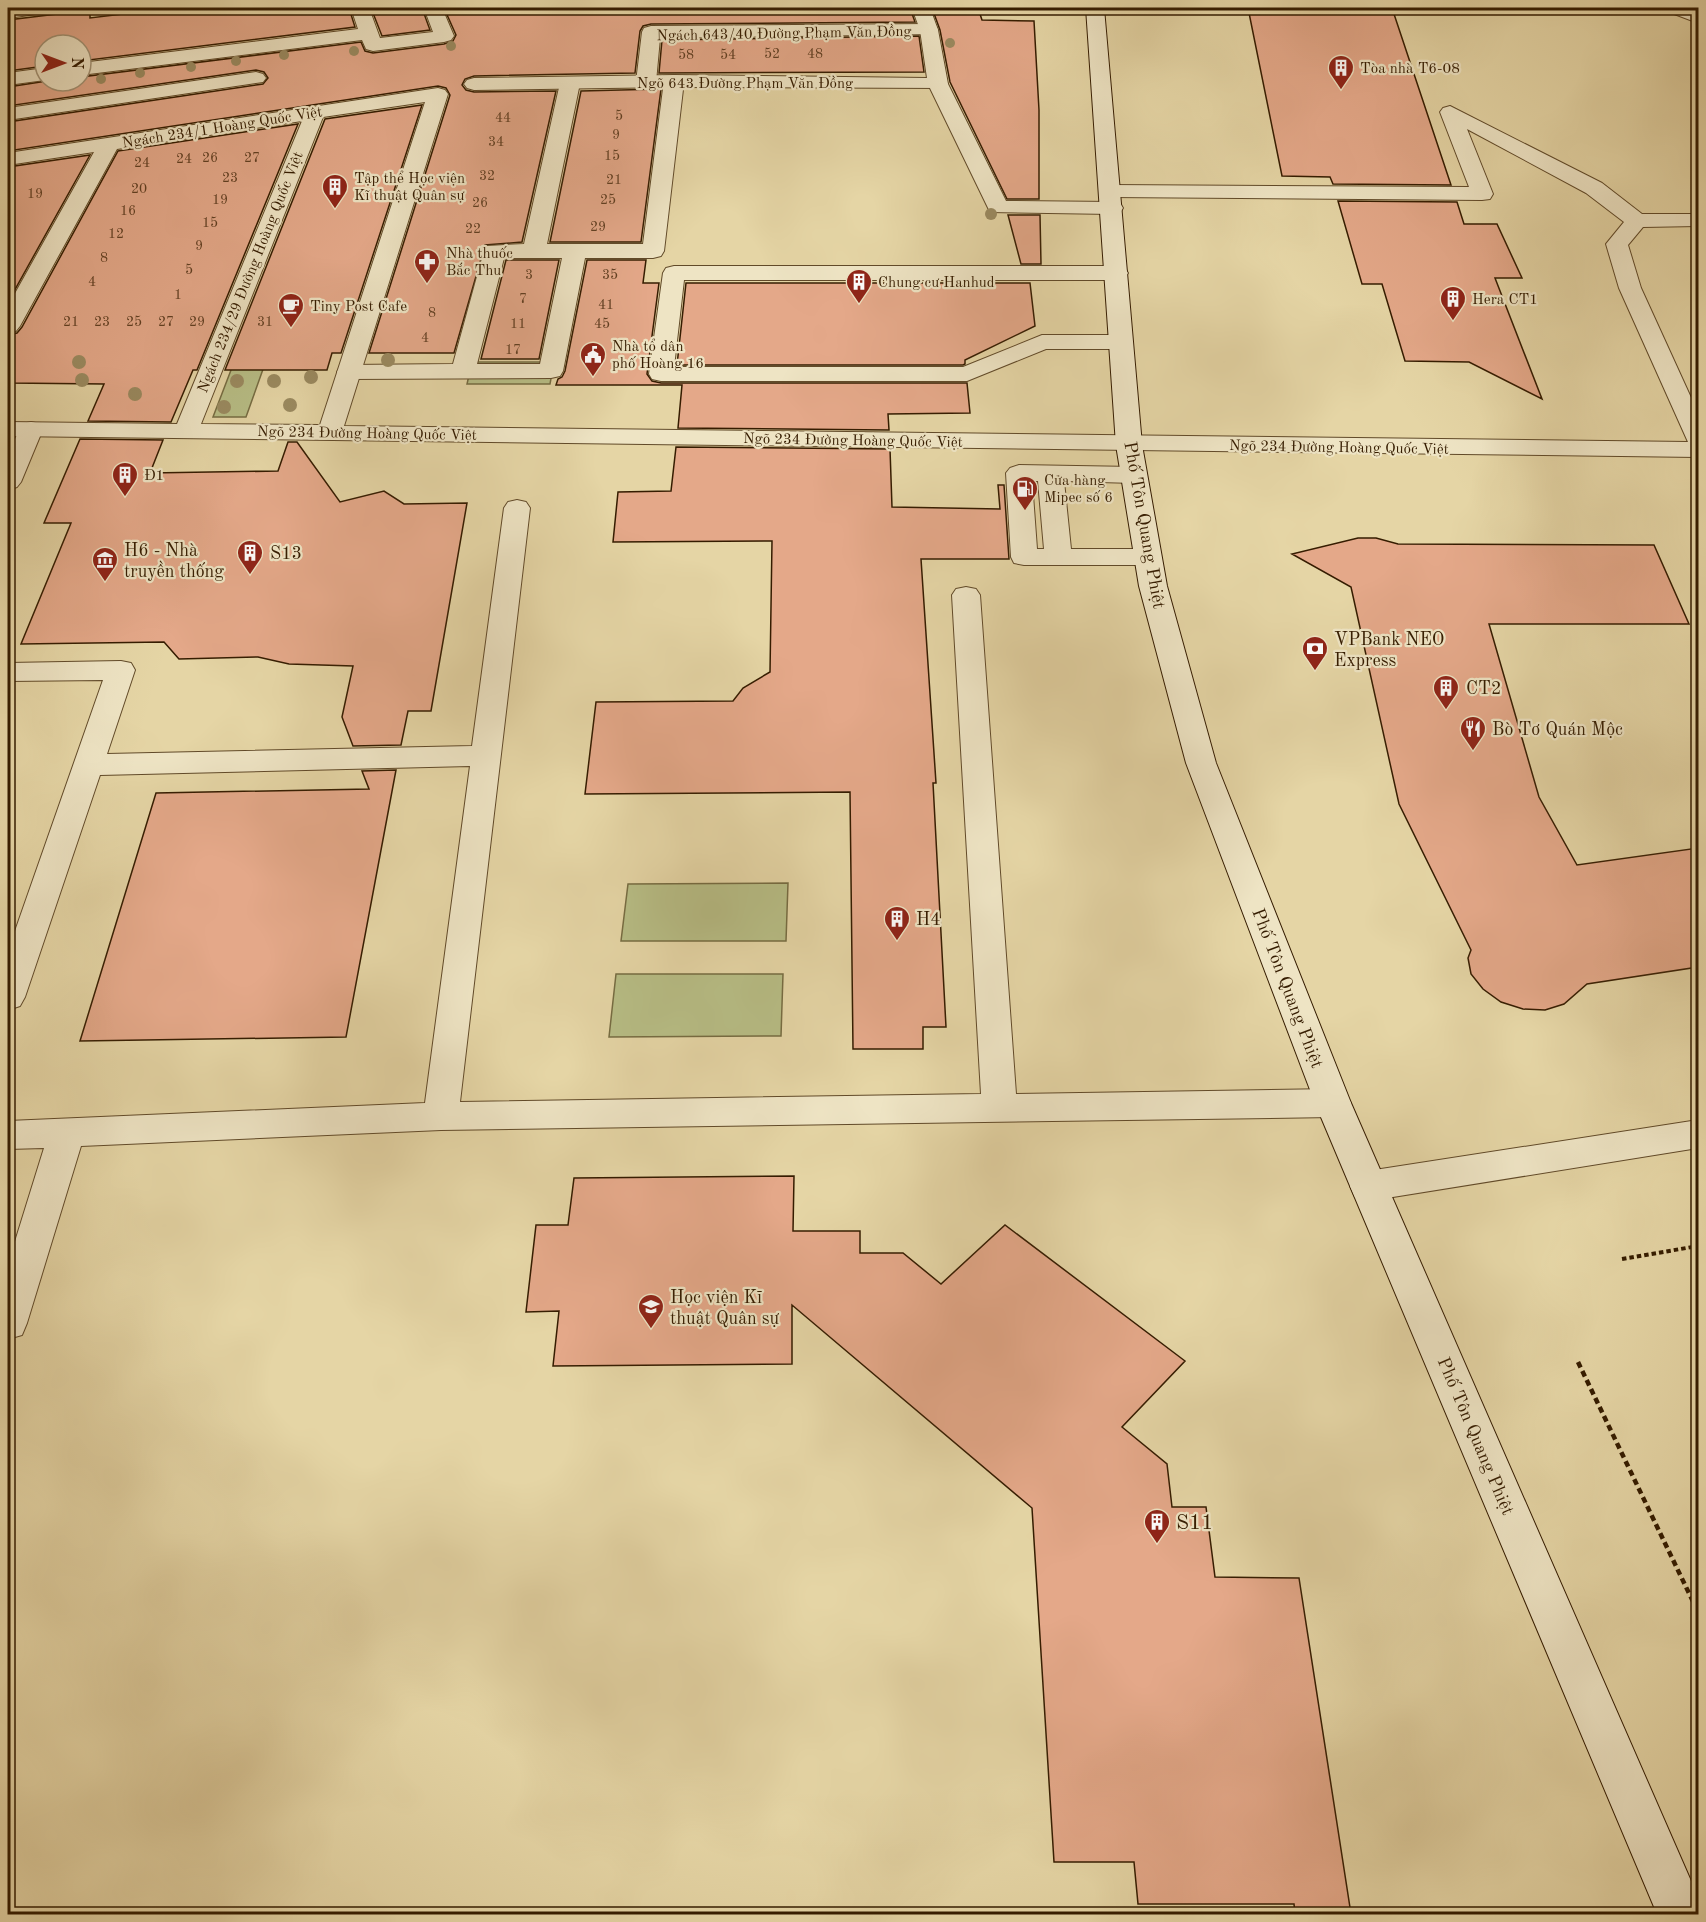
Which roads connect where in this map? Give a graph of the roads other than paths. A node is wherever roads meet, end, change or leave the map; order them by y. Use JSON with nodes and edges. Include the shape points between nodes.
{"nodes":[{"id":1,"x":43,"y":8,"type":"edge"},
{"id":2,"x":360,"y":8,"type":"edge"},
{"id":3,"x":433,"y":8,"type":"edge"},
{"id":4,"x":921,"y":8,"type":"edge"},
{"id":5,"x":1095,"y":8,"type":"edge"},
{"id":6,"x":1676,"y":8,"type":"edge"},
{"id":7,"x":8,"y":12,"type":"edge"},
{"id":8,"x":1698,"y":18,"type":"edge"},
{"id":9,"x":928,"y":30,"type":"junction"},
{"id":10,"x":369,"y":33,"type":"junction"},
{"id":11,"x":93,"y":68,"type":"edge"},
{"id":12,"x":33,"y":76,"type":"edge"},
{"id":13,"x":256,"y":78,"type":"dead end"},
{"id":14,"x":8,"y":79,"type":"edge"},
{"id":15,"x":674,"y":81,"type":"junction"},
{"id":16,"x":646,"y":82,"type":"junction"},
{"id":17,"x":570,"y":83,"type":"junction"},
{"id":18,"x":474,"y":84,"type":"dead end"},
{"id":19,"x":938,"y":84,"type":"junction"},
{"id":20,"x":315,"y":113,"type":"junction"},
{"id":21,"x":8,"y":114,"type":"edge"},
{"id":22,"x":108,"y":144,"type":"junction"},
{"id":23,"x":8,"y":159,"type":"edge"},
{"id":24,"x":1111,"y":200,"type":"junction"},
{"id":25,"x":1698,"y":220,"type":"edge"},
{"id":26,"x":1637,"y":221,"type":"junction"},
{"id":27,"x":534,"y":251,"type":"junction"},
{"id":28,"x":575,"y":251,"type":"junction"},
{"id":29,"x":1117,"y":273,"type":"junction"},
{"id":30,"x":8,"y":326,"type":"edge"},
{"id":31,"x":1121,"y":342,"type":"junction"},
{"id":32,"x":349,"y":372,"type":"junction"},
{"id":33,"x":463,"y":372,"type":"junction"},
{"id":34,"x":19,"y":429,"type":"edge"},
{"id":35,"x":186,"y":431,"type":"junction"},
{"id":36,"x":330,"y":432,"type":"junction"},
{"id":37,"x":1698,"y":439,"type":"edge"},
{"id":38,"x":1698,"y":450,"type":"edge"},
{"id":39,"x":13,"y":456,"type":"edge"},
{"id":40,"x":1132,"y":460,"type":"junction"},
{"id":41,"x":8,"y":482,"type":"edge"},
{"id":42,"x":517,"y":508,"type":"dead end"},
{"id":43,"x":1148,"y":557,"type":"junction"},
{"id":44,"x":966,"y":595,"type":"dead end"},
{"id":45,"x":8,"y":672,"type":"edge"},
{"id":46,"x":485,"y":756,"type":"junction"},
{"id":47,"x":88,"y":765,"type":"junction"},
{"id":48,"x":8,"y":997,"type":"edge"},
{"id":49,"x":1333,"y":1103,"type":"junction"},
{"id":50,"x":999,"y":1107,"type":"junction"},
{"id":51,"x":441,"y":1116,"type":"junction"},
{"id":52,"x":67,"y":1132,"type":"junction"},
{"id":53,"x":1698,"y":1134,"type":"edge"},
{"id":54,"x":8,"y":1135,"type":"edge"},
{"id":55,"x":1368,"y":1186,"type":"junction"},
{"id":56,"x":8,"y":1323,"type":"edge"},
{"id":57,"x":1681,"y":1914,"type":"edge"}],
"edges":[{"from":1,"to":7,"type":"street"},
{"from":2,"to":10,"type":"street"},
{"from":3,"to":10,"type":"street","via":[[444,36],[373,45]]},
{"from":4,"to":9,"type":"street"},
{"from":5,"to":24,"type":"street","name":"Phố Tôn Quang Phiệt"},
{"from":6,"to":8,"type":"street"},
{"from":9,"to":16,"type":"street","name":"Ngách 643/40 Đường Phạm Văn Đồng","via":[[651,32]]},
{"from":9,"to":19,"type":"street"},
{"from":10,"to":11,"type":"street"},
{"from":12,"to":14,"type":"street"},
{"from":13,"to":21,"type":"street"},
{"from":15,"to":16,"type":"street","name":"Ngõ 643 Đường Phạm Văn Đồng"},
{"from":15,"to":19,"type":"street","name":"Ngõ 643 Đường Phạm Văn Đồng"},
{"from":15,"to":28,"type":"street","via":[[653,251]]},
{"from":16,"to":17,"type":"street","name":"Ngõ 643 Đường Phạm Văn Đồng"},
{"from":17,"to":18,"type":"street","name":"Ngõ 643 Đường Phạm Văn Đồng"},
{"from":17,"to":27,"type":"street"},
{"from":19,"to":24,"type":"street","via":[[998,207]]},
{"from":20,"to":22,"type":"street","name":"Ngách 234/1 Hoàng Quốc Việt"},
{"from":20,"to":32,"type":"street","name":"Ngách 234/1 Hoàng Quốc Việt","via":[[438,94]]},
{"from":20,"to":35,"type":"street","name":"Ngách 234/29 Đường Hoàng Quốc Việt"},
{"from":22,"to":23,"type":"street","name":"Ngách 234/1 Hoàng Quốc Việt"},
{"from":22,"to":30,"type":"street"},
{"from":24,"to":26,"type":"street","via":[[1482,194],[1450,112],[1593,189]]},
{"from":24,"to":29,"type":"street","name":"Phố Tôn Quang Phiệt"},
{"from":25,"to":26,"type":"street"},
{"from":26,"to":37,"type":"street","via":[[1617,244],[1630,288]]},
{"from":27,"to":28,"type":"street"},
{"from":27,"to":33,"type":"street","via":[[495,251]]},
{"from":28,"to":33,"type":"street","via":[[551,371]]},
{"from":29,"to":31,"type":"street","name":"Phố Tôn Quang Phiệt"},
{"from":29,"to":31,"type":"street","via":[[674,273],[661,374],[967,374],[1042,342]]},
{"from":31,"to":40,"type":"street","name":"Phố Tôn Quang Phiệt"},
{"from":32,"to":33,"type":"street"},
{"from":32,"to":36,"type":"street"},
{"from":34,"to":35,"type":"street","name":"Ngõ 234 Đường Hoàng Quốc Việt"},
{"from":34,"to":39,"type":"street"},
{"from":35,"to":36,"type":"street","name":"Ngõ 234 Đường Hoàng Quốc Việt"},
{"from":36,"to":40,"type":"street","name":"Ngõ 234 Đường Hoàng Quốc Việt"},
{"from":38,"to":40,"type":"street","name":"Ngõ 234 Đường Hoàng Quốc Việt"},
{"from":39,"to":41,"type":"street"},
{"from":40,"to":43,"type":"street","name":"Phố Tôn Quang Phiệt"},
{"from":40,"to":43,"type":"street","via":[[1050,474],[1019,473],[1024,557]]},
{"from":42,"to":46,"type":"street"},
{"from":43,"to":49,"type":"street","name":"Phố Tôn Quang Phiệt","via":[[1202,763]]},
{"from":44,"to":50,"type":"street"},
{"from":45,"to":47,"type":"street","via":[[121,670]]},
{"from":46,"to":47,"type":"street"},
{"from":46,"to":51,"type":"street"},
{"from":47,"to":48,"type":"street"},
{"from":49,"to":50,"type":"street"},
{"from":49,"to":55,"type":"street","name":"Phố Tôn Quang Phiệt"},
{"from":50,"to":51,"type":"street"},
{"from":51,"to":52,"type":"street"},
{"from":52,"to":54,"type":"street"},
{"from":52,"to":56,"type":"street"},
{"from":53,"to":55,"type":"street"},
{"from":55,"to":57,"type":"street","name":"Phố Tôn Quang Phiệt"}]}
